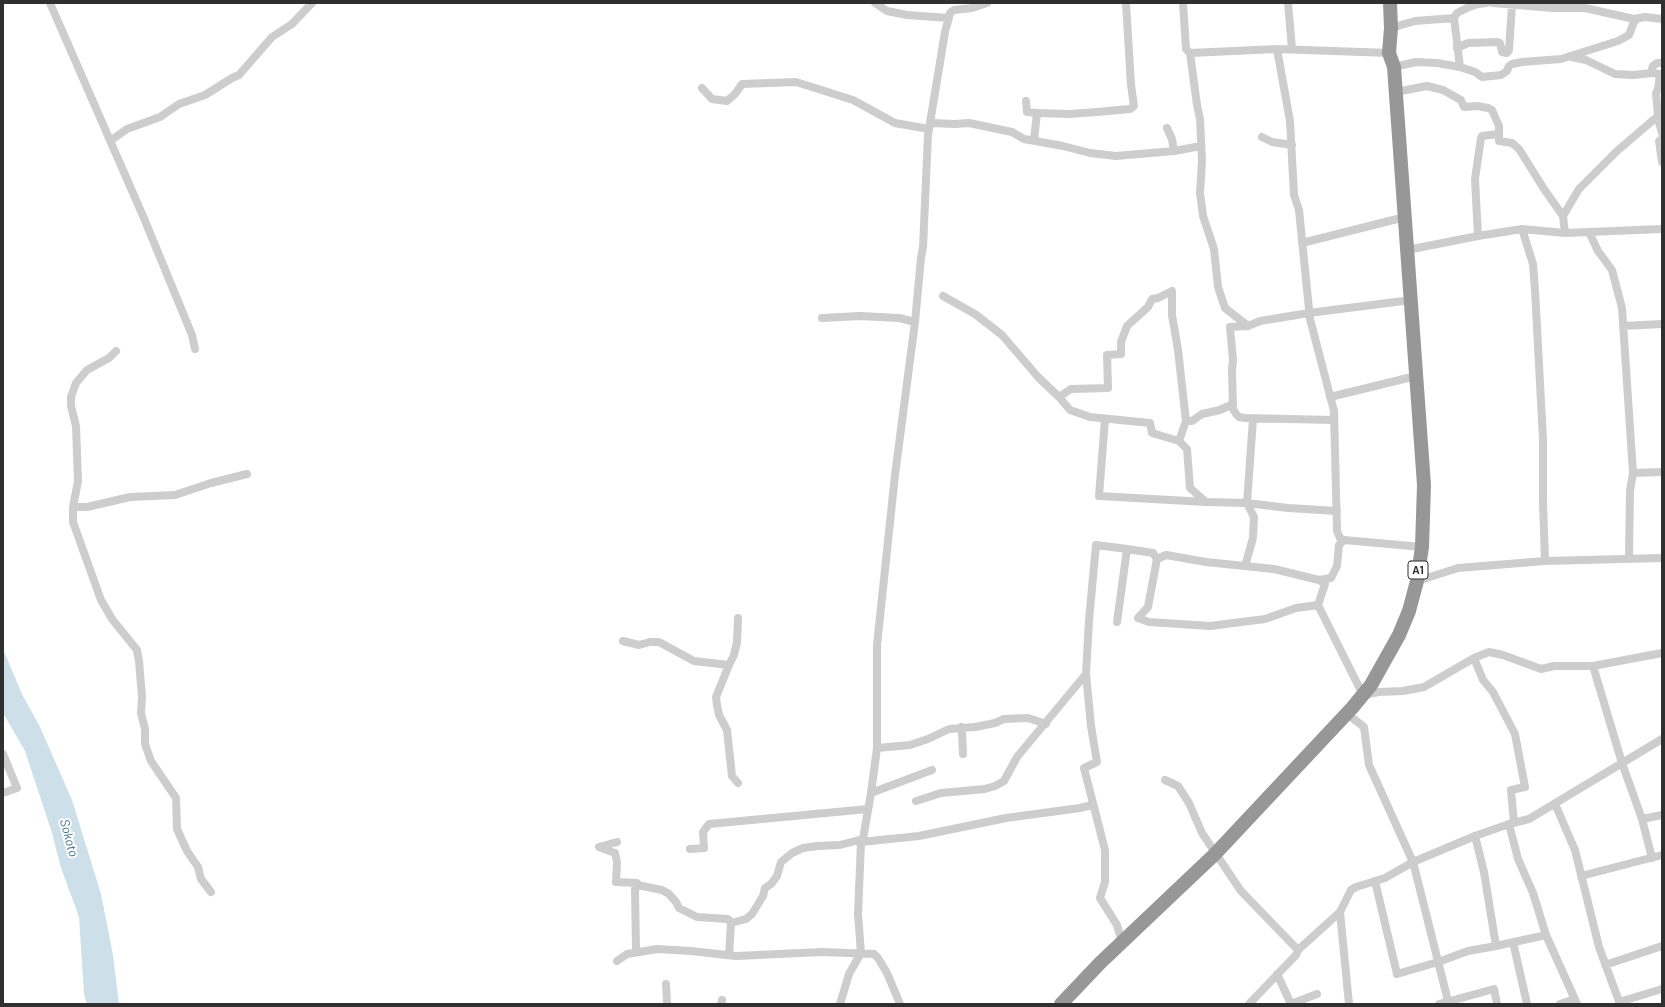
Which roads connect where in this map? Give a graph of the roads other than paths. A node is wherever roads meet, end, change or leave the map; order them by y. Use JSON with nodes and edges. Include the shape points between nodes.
{"nodes":[{"id":1,"x":50,"y":3,"type":"edge"},
{"id":2,"x":312,"y":3,"type":"edge"},
{"id":3,"x":875,"y":3,"type":"edge"},
{"id":4,"x":987,"y":3,"type":"edge"},
{"id":5,"x":1126,"y":3,"type":"edge"},
{"id":6,"x":1183,"y":3,"type":"edge"},
{"id":7,"x":1288,"y":3,"type":"edge"},
{"id":8,"x":1390,"y":3,"type":"edge"},
{"id":9,"x":1487,"y":3,"type":"edge"},
{"id":10,"x":1493,"y":3,"type":"edge"},
{"id":11,"x":1512,"y":5,"type":"junction"},
{"id":12,"x":1551,"y":5,"type":"edge"},
{"id":13,"x":1464,"y":6,"type":"edge"},
{"id":14,"x":951,"y":11,"type":"edge"},
{"id":15,"x":1454,"y":18,"type":"junction"},
{"id":16,"x":1637,"y":19,"type":"junction"},
{"id":17,"x":1662,"y":19,"type":"edge"},
{"id":18,"x":1392,"y":28,"type":"junction"},
{"id":19,"x":1277,"y":48,"type":"junction"},
{"id":20,"x":1457,"y":48,"type":"junction"},
{"id":21,"x":1292,"y":49,"type":"junction"},
{"id":22,"x":1389,"y":52,"type":"junction"},
{"id":23,"x":1190,"y":53,"type":"junction"},
{"id":24,"x":1569,"y":57,"type":"junction"},
{"id":25,"x":1662,"y":63,"type":"edge"},
{"id":26,"x":1394,"y":67,"type":"junction"},
{"id":27,"x":1460,"y":67,"type":"junction"},
{"id":28,"x":1652,"y":73,"type":"junction"},
{"id":29,"x":702,"y":88,"type":"dead end"},
{"id":30,"x":1396,"y":92,"type":"junction"},
{"id":31,"x":1026,"y":101,"type":"dead end"},
{"id":32,"x":1037,"y":113,"type":"junction"},
{"id":33,"x":1659,"y":117,"type":"edge"},
{"id":34,"x":930,"y":126,"type":"junction"},
{"id":35,"x":1167,"y":128,"type":"dead end"},
{"id":36,"x":1662,"y":133,"type":"edge"},
{"id":37,"x":1498,"y":134,"type":"junction"},
{"id":38,"x":1262,"y":137,"type":"dead end"},
{"id":39,"x":1662,"y":139,"type":"edge"},
{"id":40,"x":1034,"y":140,"type":"junction"},
{"id":41,"x":110,"y":141,"type":"junction"},
{"id":42,"x":1292,"y":145,"type":"junction"},
{"id":43,"x":1201,"y":146,"type":"junction"},
{"id":44,"x":1174,"y":151,"type":"junction"},
{"id":45,"x":1662,"y":162,"type":"edge"},
{"id":46,"x":1563,"y":216,"type":"junction"},
{"id":47,"x":1405,"y":217,"type":"junction"},
{"id":48,"x":1522,"y":229,"type":"junction"},
{"id":49,"x":1662,"y":229,"type":"edge"},
{"id":50,"x":1589,"y":232,"type":"junction"},
{"id":51,"x":1565,"y":233,"type":"junction"},
{"id":52,"x":1478,"y":236,"type":"junction"},
{"id":53,"x":1302,"y":243,"type":"junction"},
{"id":54,"x":1407,"y":250,"type":"junction"},
{"id":55,"x":943,"y":296,"type":"dead end"},
{"id":56,"x":1411,"y":300,"type":"junction"},
{"id":57,"x":1309,"y":313,"type":"junction"},
{"id":58,"x":822,"y":318,"type":"dead end"},
{"id":59,"x":915,"y":322,"type":"junction"},
{"id":60,"x":1662,"y":324,"type":"edge"},
{"id":61,"x":1248,"y":326,"type":"junction"},
{"id":62,"x":1623,"y":326,"type":"junction"},
{"id":63,"x":195,"y":349,"type":"dead end"},
{"id":64,"x":116,"y":352,"type":"dead end"},
{"id":65,"x":1416,"y":376,"type":"junction"},
{"id":66,"x":1059,"y":397,"type":"junction"},
{"id":67,"x":1330,"y":397,"type":"junction"},
{"id":68,"x":1233,"y":404,"type":"junction"},
{"id":69,"x":1105,"y":419,"type":"junction"},
{"id":70,"x":1253,"y":419,"type":"junction"},
{"id":71,"x":1334,"y":420,"type":"junction"},
{"id":72,"x":1186,"y":421,"type":"junction"},
{"id":73,"x":1179,"y":441,"type":"junction"},
{"id":74,"x":1662,"y":472,"type":"edge"},
{"id":75,"x":1633,"y":473,"type":"junction"},
{"id":76,"x":247,"y":474,"type":"dead end"},
{"id":77,"x":1206,"y":502,"type":"junction"},
{"id":78,"x":1247,"y":503,"type":"junction"},
{"id":79,"x":73,"y":507,"type":"junction"},
{"id":80,"x":1337,"y":511,"type":"junction"},
{"id":81,"x":1344,"y":540,"type":"junction"},
{"id":82,"x":1422,"y":547,"type":"junction"},
{"id":83,"x":1127,"y":549,"type":"junction"},
{"id":84,"x":1629,"y":558,"type":"junction"},
{"id":85,"x":1662,"y":558,"type":"edge"},
{"id":86,"x":1157,"y":559,"type":"junction"},
{"id":87,"x":1545,"y":561,"type":"junction"},
{"id":88,"x":1245,"y":566,"type":"junction"},
{"id":89,"x":1318,"y":580,"type":"junction"},
{"id":90,"x":1417,"y":581,"type":"junction"},
{"id":91,"x":1318,"y":605,"type":"junction"},
{"id":92,"x":738,"y":618,"type":"dead end"},
{"id":93,"x":1117,"y":622,"type":"dead end"},
{"id":94,"x":623,"y":641,"type":"dead end"},
{"id":95,"x":1662,"y":653,"type":"edge"},
{"id":96,"x":1474,"y":658,"type":"junction"},
{"id":97,"x":729,"y":665,"type":"junction"},
{"id":98,"x":1593,"y":666,"type":"junction"},
{"id":99,"x":1086,"y":674,"type":"junction"},
{"id":100,"x":1363,"y":695,"type":"junction"},
{"id":101,"x":1346,"y":713,"type":"junction"},
{"id":102,"x":1046,"y":724,"type":"junction"},
{"id":103,"x":961,"y":727,"type":"junction"},
{"id":104,"x":1662,"y":739,"type":"edge"},
{"id":105,"x":877,"y":748,"type":"junction"},
{"id":106,"x":3,"y":754,"type":"edge"},
{"id":107,"x":963,"y":754,"type":"dead end"},
{"id":108,"x":1622,"y":763,"type":"junction"},
{"id":109,"x":932,"y":770,"type":"dead end"},
{"id":110,"x":1165,"y":780,"type":"dead end"},
{"id":111,"x":738,"y":783,"type":"dead end"},
{"id":112,"x":3,"y":793,"type":"edge"},
{"id":113,"x":871,"y":793,"type":"junction"},
{"id":114,"x":916,"y":801,"type":"dead end"},
{"id":115,"x":1556,"y":804,"type":"junction"},
{"id":116,"x":1092,"y":805,"type":"junction"},
{"id":117,"x":868,"y":808,"type":"junction"},
{"id":118,"x":1662,"y":815,"type":"edge"},
{"id":119,"x":1642,"y":819,"type":"junction"},
{"id":120,"x":1512,"y":824,"type":"junction"},
{"id":121,"x":1475,"y":836,"type":"junction"},
{"id":122,"x":862,"y":840,"type":"junction"},
{"id":123,"x":617,"y":842,"type":"dead end"},
{"id":124,"x":690,"y":849,"type":"dead end"},
{"id":125,"x":1215,"y":854,"type":"junction"},
{"id":126,"x":1662,"y":856,"type":"edge"},
{"id":127,"x":1652,"y":858,"type":"junction"},
{"id":128,"x":1413,"y":862,"type":"junction"},
{"id":129,"x":1582,"y":876,"type":"junction"},
{"id":130,"x":1375,"y":881,"type":"junction"},
{"id":131,"x":637,"y":885,"type":"junction"},
{"id":132,"x":211,"y":892,"type":"dead end"},
{"id":133,"x":1340,"y":912,"type":"junction"},
{"id":134,"x":731,"y":923,"type":"junction"},
{"id":135,"x":1546,"y":935,"type":"junction"},
{"id":136,"x":1122,"y":942,"type":"junction"},
{"id":137,"x":1513,"y":942,"type":"junction"},
{"id":138,"x":1496,"y":946,"type":"junction"},
{"id":139,"x":1662,"y":946,"type":"edge"},
{"id":140,"x":1298,"y":950,"type":"junction"},
{"id":141,"x":636,"y":952,"type":"junction"},
{"id":142,"x":861,"y":953,"type":"junction"},
{"id":143,"x":730,"y":955,"type":"junction"},
{"id":144,"x":617,"y":961,"type":"dead end"},
{"id":145,"x":1438,"y":962,"type":"junction"},
{"id":146,"x":1605,"y":965,"type":"junction"},
{"id":147,"x":1277,"y":974,"type":"junction"},
{"id":148,"x":666,"y":984,"type":"dead end"},
{"id":149,"x":1662,"y":989,"type":"edge"},
{"id":150,"x":1317,"y":994,"type":"dead end"},
{"id":151,"x":1448,"y":1001,"type":"junction"},
{"id":152,"x":1576,"y":1001,"type":"edge"},
{"id":153,"x":1619,"y":1003,"type":"edge"},
{"id":154,"x":667,"y":1004,"type":"edge"},
{"id":155,"x":840,"y":1004,"type":"edge"},
{"id":156,"x":900,"y":1004,"type":"edge"},
{"id":157,"x":1061,"y":1004,"type":"edge"},
{"id":158,"x":1249,"y":1004,"type":"edge"},
{"id":159,"x":1349,"y":1004,"type":"edge"},
{"id":160,"x":1439,"y":1004,"type":"edge"},
{"id":161,"x":1497,"y":1004,"type":"edge"},
{"id":162,"x":1527,"y":1004,"type":"edge"},
{"id":163,"x":1560,"y":1004,"type":"edge"}],
"edges":[{"from":1,"to":41,"type":"street"},
{"from":2,"to":41,"type":"street","via":[[292,24],[272,37],[239,76],[205,95],[179,104],[160,117],[128,129]]},
{"from":3,"to":14,"type":"street","via":[[887,11],[907,15]]},
{"from":4,"to":14,"type":"street"},
{"from":5,"to":32,"type":"street","via":[[1134,106],[1130,109],[1076,113]]},
{"from":6,"to":23,"type":"street","via":[[1186,49]]},
{"from":7,"to":21,"type":"street"},
{"from":8,"to":18,"type":"highway","number":"A1"},
{"from":9,"to":13,"type":"street"},
{"from":10,"to":11,"type":"street"},
{"from":11,"to":12,"type":"street"},
{"from":11,"to":20,"type":"street","via":[[1507,52],[1502,52],[1500,43],[1497,42],[1468,43]]},
{"from":12,"to":16,"type":"street","via":[[1585,8]]},
{"from":13,"to":15,"type":"street"},
{"from":14,"to":34,"type":"street","via":[[945,32]]},
{"from":15,"to":18,"type":"street","via":[[1415,21]]},
{"from":15,"to":20,"type":"street"},
{"from":16,"to":17,"type":"street"},
{"from":16,"to":24,"type":"street","via":[[1629,35]]},
{"from":18,"to":22,"type":"highway","number":"A1"},
{"from":19,"to":21,"type":"street"},
{"from":19,"to":23,"type":"street"},
{"from":19,"to":42,"type":"street"},
{"from":20,"to":27,"type":"street"},
{"from":21,"to":22,"type":"street"},
{"from":22,"to":26,"type":"highway","number":"A1"},
{"from":23,"to":43,"type":"street","via":[[1200,119]]},
{"from":24,"to":27,"type":"street","via":[[1522,62],[1509,66],[1501,75],[1482,77]]},
{"from":24,"to":28,"type":"street","via":[[1586,60],[1615,74],[1633,76]]},
{"from":25,"to":28,"type":"street","via":[[1653,66]]},
{"from":26,"to":27,"type":"street","via":[[1416,62]]},
{"from":26,"to":30,"type":"highway","number":"A1"},
{"from":28,"to":33,"type":"street","via":[[1660,74],[1656,93]]},
{"from":29,"to":34,"type":"street","via":[[712,99],[727,101],[736,94],[742,84],[796,82],[853,100],[895,123]]},
{"from":30,"to":37,"type":"street","via":[[1427,86],[1443,90],[1461,100],[1464,107],[1488,108],[1496,117]]},
{"from":30,"to":47,"type":"highway","number":"A1"},
{"from":31,"to":32,"type":"street","via":[[1027,112]]},
{"from":32,"to":40,"type":"street"},
{"from":33,"to":36,"type":"street"},
{"from":33,"to":46,"type":"street","via":[[1586,181]]},
{"from":34,"to":40,"type":"street","via":[[969,123],[1012,132],[1024,139]]},
{"from":34,"to":59,"type":"street","via":[[925,226]]},
{"from":35,"to":44,"type":"street"},
{"from":37,"to":46,"type":"street","via":[[1499,141],[1512,143],[1519,149]]},
{"from":37,"to":52,"type":"street","via":[[1481,138],[1475,179]]},
{"from":38,"to":42,"type":"street","via":[[1272,142]]},
{"from":39,"to":45,"type":"street","via":[[1659,141]]},
{"from":40,"to":44,"type":"street","via":[[1090,153],[1116,156]]},
{"from":41,"to":63,"type":"street","via":[[192,336]]},
{"from":42,"to":53,"type":"street","via":[[1294,194],[1299,210]]},
{"from":43,"to":44,"type":"street"},
{"from":43,"to":61,"type":"street","via":[[1200,193],[1214,249],[1218,287],[1225,308]]},
{"from":46,"to":51,"type":"street"},
{"from":47,"to":53,"type":"street"},
{"from":47,"to":54,"type":"highway","number":"A1"},
{"from":48,"to":51,"type":"street"},
{"from":48,"to":52,"type":"street"},
{"from":48,"to":87,"type":"street","via":[[1532,264],[1535,290],[1544,439]]},
{"from":49,"to":50,"type":"street"},
{"from":50,"to":51,"type":"street"},
{"from":50,"to":62,"type":"street","via":[[1598,251],[1612,270],[1622,308]]},
{"from":52,"to":54,"type":"street"},
{"from":53,"to":57,"type":"street"},
{"from":54,"to":56,"type":"highway","number":"A1"},
{"from":55,"to":66,"type":"street","via":[[975,314],[1002,335]]},
{"from":56,"to":57,"type":"street"},
{"from":56,"to":65,"type":"highway","number":"A1"},
{"from":57,"to":61,"type":"street","via":[[1260,321]]},
{"from":57,"to":67,"type":"street"},
{"from":58,"to":59,"type":"street","via":[[860,316],[900,318]]},
{"from":59,"to":105,"type":"street","via":[[895,474],[877,645]]},
{"from":60,"to":62,"type":"street"},
{"from":61,"to":68,"type":"street","via":[[1230,327]]},
{"from":62,"to":75,"type":"street"},
{"from":64,"to":79,"type":"street","via":[[87,370],[76,383],[71,397],[76,426],[78,481]]},
{"from":65,"to":67,"type":"street"},
{"from":65,"to":82,"type":"highway","number":"A1","via":[[1424,485]]},
{"from":66,"to":69,"type":"street","via":[[1070,410]]},
{"from":66,"to":72,"type":"street","via":[[1071,389],[1108,388],[1107,355],[1121,354],[1121,342],[1127,326],[1148,307],[1152,299],[1172,291],[1172,315]]},
{"from":67,"to":71,"type":"street"},
{"from":68,"to":70,"type":"street","via":[[1233,409],[1239,417]]},
{"from":68,"to":72,"type":"street","via":[[1202,414],[1192,421]]},
{"from":69,"to":73,"type":"street","via":[[1150,423],[1152,433]]},
{"from":69,"to":77,"type":"street","via":[[1099,496]]},
{"from":70,"to":71,"type":"street"},
{"from":70,"to":78,"type":"street"},
{"from":71,"to":80,"type":"street"},
{"from":72,"to":73,"type":"street"},
{"from":73,"to":77,"type":"street","via":[[1187,449],[1190,488]]},
{"from":74,"to":75,"type":"street"},
{"from":75,"to":84,"type":"street","via":[[1630,491]]},
{"from":76,"to":79,"type":"street","via":[[174,495],[130,497],[87,507]]},
{"from":77,"to":78,"type":"street"},
{"from":78,"to":80,"type":"street"},
{"from":78,"to":88,"type":"street","via":[[1254,517],[1253,538]]},
{"from":79,"to":132,"type":"street","via":[[73,525],[101,600],[112,619],[137,650],[140,661],[141,713],[145,744],[151,761],[176,798],[177,829],[198,867],[201,879]]},
{"from":80,"to":81,"type":"street","via":[[1337,531]]},
{"from":81,"to":82,"type":"street"},
{"from":81,"to":89,"type":"street","via":[[1339,545],[1332,578]]},
{"from":82,"to":90,"type":"highway","number":"A1"},
{"from":83,"to":86,"type":"street","via":[[1153,553]]},
{"from":83,"to":93,"type":"street"},
{"from":83,"to":99,"type":"street","via":[[1096,545]]},
{"from":84,"to":85,"type":"street"},
{"from":84,"to":87,"type":"street"},
{"from":86,"to":88,"type":"street","via":[[1166,555]]},
{"from":86,"to":91,"type":"street","via":[[1148,607],[1138,618],[1149,622],[1231,625],[1264,619],[1296,608]]},
{"from":87,"to":90,"type":"street","via":[[1458,568]]},
{"from":88,"to":89,"type":"street","via":[[1274,569]]},
{"from":89,"to":91,"type":"street","via":[[1325,584]]},
{"from":90,"to":100,"type":"highway","number":"A1","via":[[1399,635]]},
{"from":91,"to":100,"type":"street"},
{"from":92,"to":97,"type":"street","via":[[737,642]]},
{"from":94,"to":97,"type":"street","via":[[639,645],[659,642],[694,661]]},
{"from":95,"to":98,"type":"street"},
{"from":96,"to":98,"type":"street","via":[[1486,652],[1541,669],[1554,666]]},
{"from":96,"to":100,"type":"street","via":[[1424,687]]},
{"from":96,"to":120,"type":"street","via":[[1515,734],[1525,787],[1511,790]]},
{"from":97,"to":111,"type":"street","via":[[716,697],[719,715],[727,730],[732,776]]},
{"from":98,"to":108,"type":"street"},
{"from":99,"to":102,"type":"street"},
{"from":99,"to":116,"type":"street","via":[[1097,762],[1084,768]]},
{"from":100,"to":101,"type":"highway","number":"A1"},
{"from":101,"to":125,"type":"highway","number":"A1"},
{"from":101,"to":128,"type":"street","via":[[1364,727],[1369,765]]},
{"from":102,"to":103,"type":"street","via":[[1028,718],[1004,719],[975,727]]},
{"from":102,"to":114,"type":"street","via":[[1017,757],[1004,781],[984,789],[941,793]]},
{"from":103,"to":105,"type":"street","via":[[949,729],[910,745]]},
{"from":103,"to":107,"type":"street"},
{"from":104,"to":108,"type":"street"},
{"from":105,"to":113,"type":"street"},
{"from":106,"to":112,"type":"street","via":[[17,788]]},
{"from":108,"to":115,"type":"street"},
{"from":108,"to":119,"type":"street"},
{"from":109,"to":113,"type":"street"},
{"from":110,"to":125,"type":"street","via":[[1178,786]]},
{"from":113,"to":117,"type":"street"},
{"from":115,"to":120,"type":"street","via":[[1529,819]]},
{"from":115,"to":129,"type":"street"},
{"from":116,"to":122,"type":"street","via":[[1006,818],[918,836]]},
{"from":116,"to":136,"type":"street","via":[[1105,850],[1106,882],[1100,898],[1117,925]]},
{"from":117,"to":122,"type":"street"},
{"from":117,"to":124,"type":"street","via":[[709,824],[703,832],[704,848]]},
{"from":118,"to":119,"type":"street"},
{"from":119,"to":127,"type":"street"},
{"from":120,"to":121,"type":"street"},
{"from":120,"to":135,"type":"street","via":[[1518,859],[1533,893]]},
{"from":121,"to":128,"type":"street"},
{"from":121,"to":138,"type":"street","via":[[1484,872]]},
{"from":122,"to":134,"type":"street","via":[[803,848],[792,853],[781,862],[777,876],[765,888],[752,914]]},
{"from":122,"to":142,"type":"street","via":[[858,914]]},
{"from":123,"to":131,"type":"street","via":[[599,847],[615,853],[616,882],[637,883],[639,887]]},
{"from":125,"to":136,"type":"highway","number":"A1"},
{"from":125,"to":140,"type":"street","via":[[1241,891]]},
{"from":126,"to":127,"type":"street"},
{"from":127,"to":129,"type":"street"},
{"from":128,"to":130,"type":"street"},
{"from":128,"to":145,"type":"street"},
{"from":129,"to":146,"type":"street"},
{"from":130,"to":133,"type":"street","via":[[1351,890]]},
{"from":130,"to":145,"type":"street","via":[[1397,974]]},
{"from":131,"to":134,"type":"street","via":[[662,890],[669,894],[679,908],[697,917],[728,918]]},
{"from":131,"to":141,"type":"street"},
{"from":133,"to":140,"type":"street"},
{"from":133,"to":159,"type":"street"},
{"from":134,"to":143,"type":"street"},
{"from":135,"to":137,"type":"street"},
{"from":135,"to":152,"type":"street"},
{"from":136,"to":157,"type":"highway","number":"A1"},
{"from":137,"to":138,"type":"street"},
{"from":137,"to":162,"type":"street"},
{"from":138,"to":145,"type":"street","via":[[1468,951]]},
{"from":139,"to":146,"type":"street"},
{"from":140,"to":147,"type":"street"},
{"from":141,"to":143,"type":"street","via":[[672,949]]},
{"from":141,"to":144,"type":"street","via":[[627,954]]},
{"from":142,"to":143,"type":"street"},
{"from":142,"to":155,"type":"street","via":[[850,974]]},
{"from":142,"to":156,"type":"street","via":[[874,954],[878,958]]},
{"from":145,"to":151,"type":"street"},
{"from":146,"to":153,"type":"street"},
{"from":147,"to":150,"type":"street","via":[[1291,1004]]},
{"from":147,"to":158,"type":"street"},
{"from":148,"to":154,"type":"street"},
{"from":149,"to":153,"type":"street"},
{"from":151,"to":160,"type":"street"},
{"from":151,"to":161,"type":"street","via":[[1494,989]]},
{"from":152,"to":163,"type":"street"}]}
